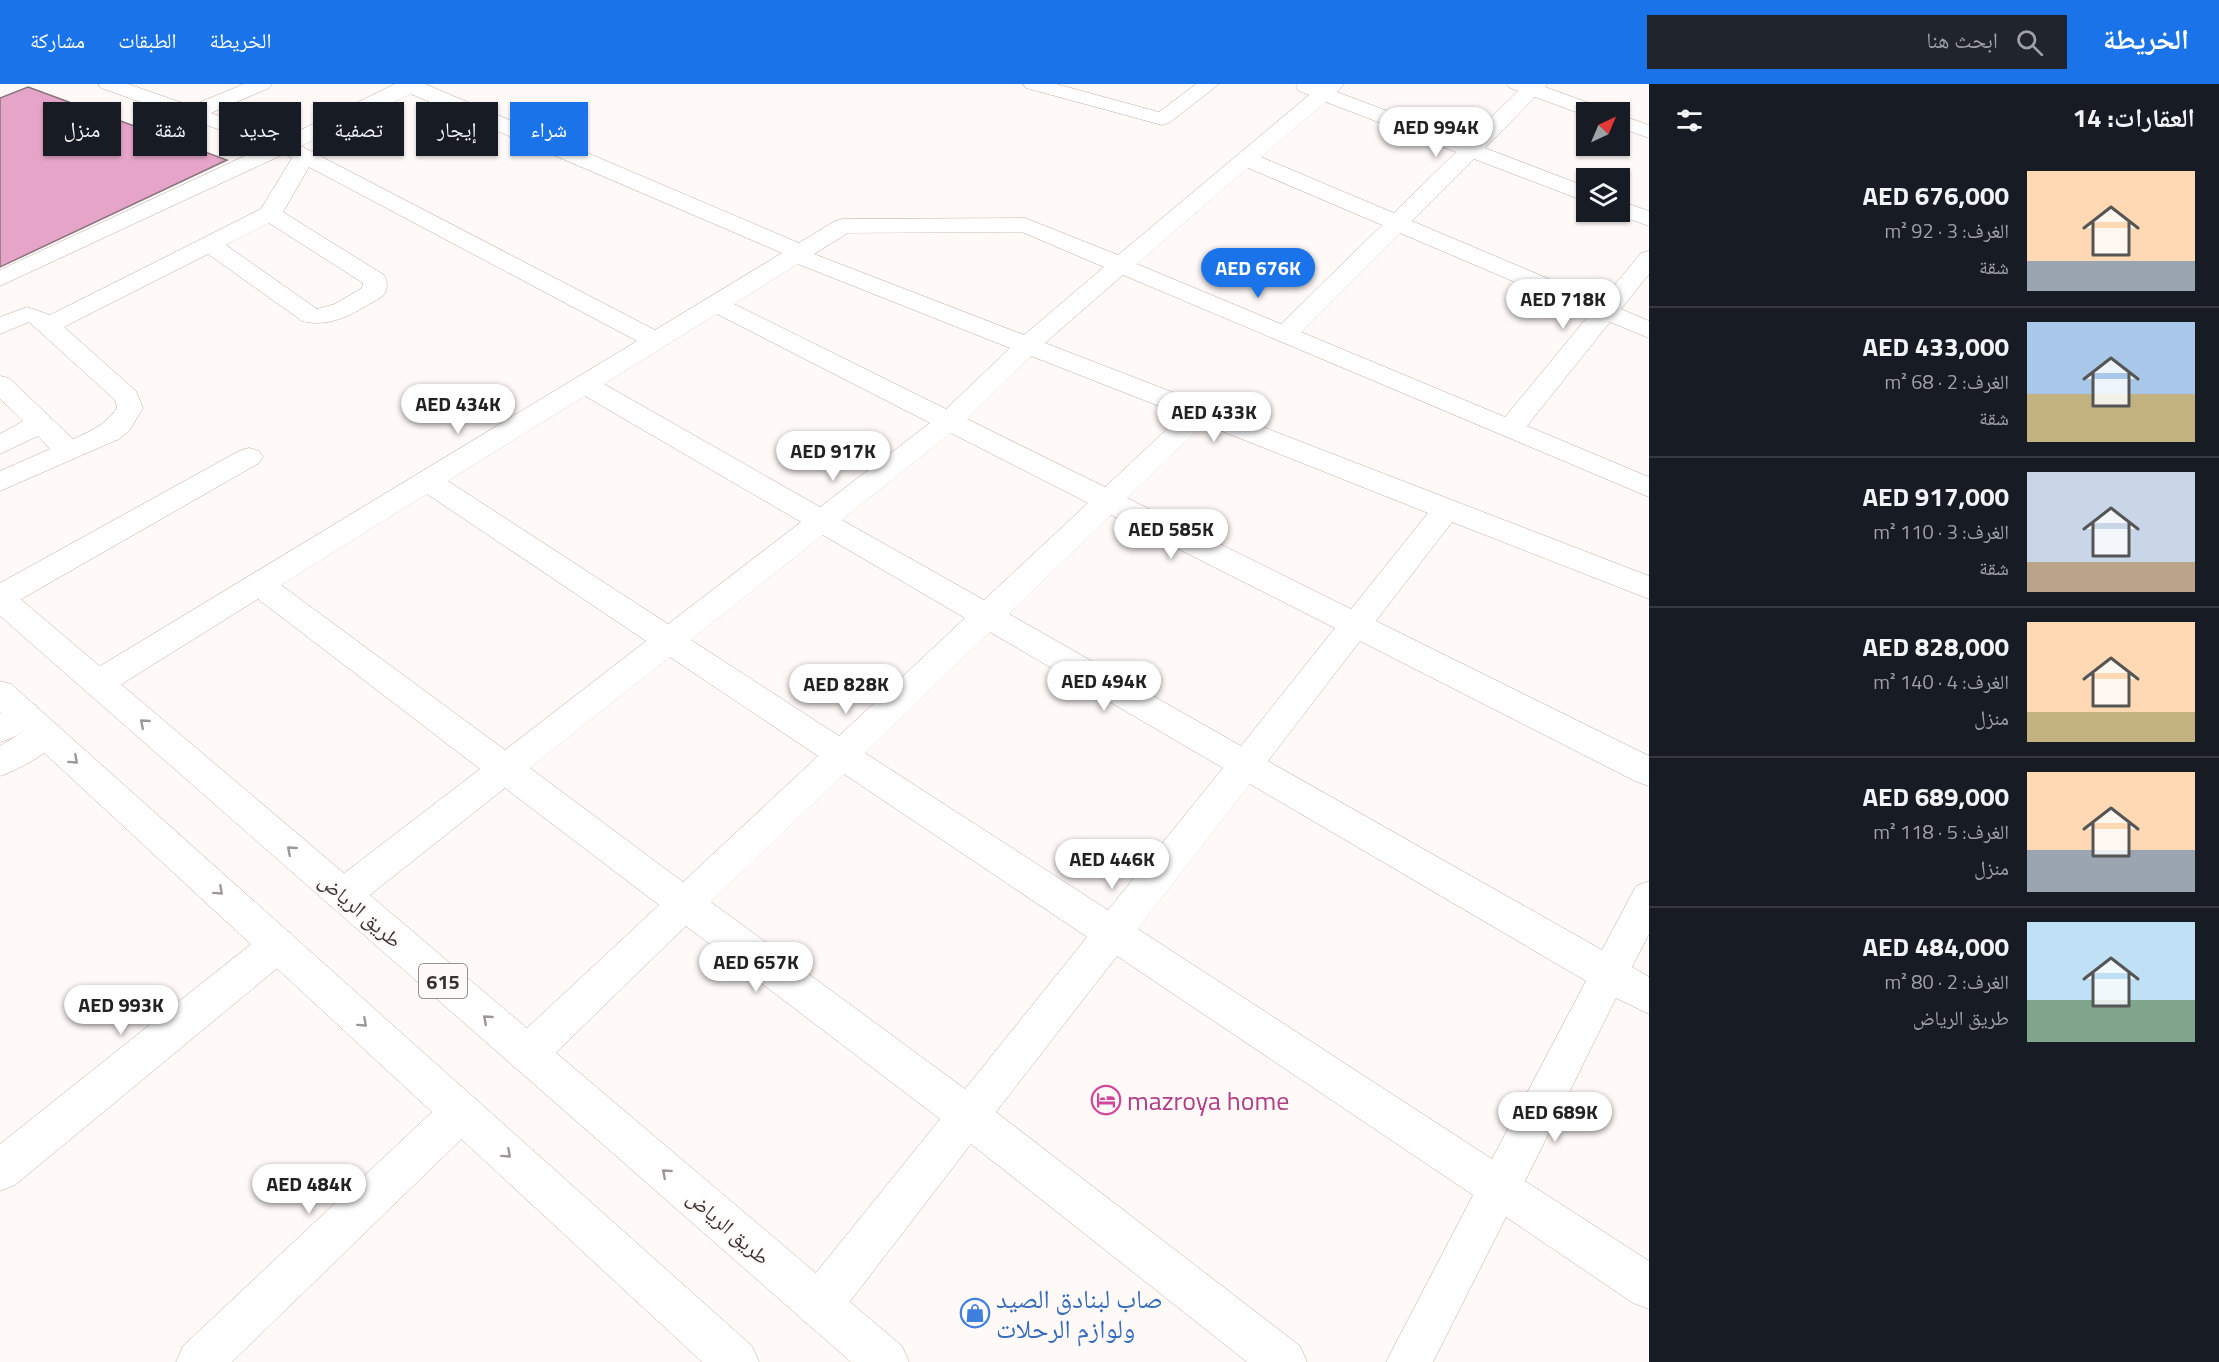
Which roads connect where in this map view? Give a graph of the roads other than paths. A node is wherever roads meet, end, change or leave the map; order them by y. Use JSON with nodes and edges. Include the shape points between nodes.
{"nodes":[{"id":1,"x":108,"y":84,"type":"edge"},
{"id":2,"x":262,"y":84,"type":"edge"},
{"id":3,"x":1033,"y":84,"type":"edge"},
{"id":4,"x":1209,"y":84,"type":"edge"},
{"id":5,"x":410,"y":85,"type":"edge"},
{"id":6,"x":1528,"y":86,"type":"edge"},
{"id":7,"x":1319,"y":87,"type":"edge"},
{"id":8,"x":160,"y":102,"type":"edge"},
{"id":9,"x":1576,"y":104,"type":"edge"},
{"id":10,"x":207,"y":107,"type":"edge"},
{"id":11,"x":1630,"y":125,"type":"edge"},
{"id":12,"x":1649,"y":132,"type":"edge"},
{"id":13,"x":301,"y":147,"type":"edge"},
{"id":14,"x":1470,"y":150,"type":"junction"},
{"id":15,"x":301,"y":155,"type":"edge"},
{"id":16,"x":283,"y":156,"type":"edge"},
{"id":17,"x":292,"y":156,"type":"edge"},
{"id":18,"x":1246,"y":159,"type":"junction"},
{"id":19,"x":1576,"y":191,"type":"edge"},
{"id":20,"x":1630,"y":212,"type":"edge"},
{"id":21,"x":270,"y":214,"type":"junction"},
{"id":22,"x":1649,"y":219,"type":"edge"},
{"id":23,"x":1397,"y":223,"type":"junction"},
{"id":24,"x":209,"y":244,"type":"junction"},
{"id":25,"x":798,"y":253,"type":"junction"},
{"id":26,"x":1649,"y":258,"type":"edge"},
{"id":27,"x":1122,"y":266,"type":"junction"},
{"id":28,"x":0,"y":279,"type":"edge"},
{"id":29,"x":715,"y":304,"type":"junction"},
{"id":30,"x":1606,"y":312,"type":"junction"},
{"id":31,"x":0,"y":326,"type":"edge"},
{"id":32,"x":48,"y":326,"type":"junction"},
{"id":33,"x":1649,"y":330,"type":"edge"},
{"id":34,"x":1285,"y":334,"type":"junction"},
{"id":35,"x":656,"y":341,"type":"junction"},
{"id":36,"x":1027,"y":345,"type":"junction"},
{"id":37,"x":0,"y":384,"type":"edge"},
{"id":38,"x":584,"y":384,"type":"junction"},
{"id":39,"x":1200,"y":413,"type":"junction"},
{"id":40,"x":948,"y":422,"type":"junction"},
{"id":41,"x":41,"y":423,"type":"junction"},
{"id":42,"x":1510,"y":429,"type":"junction"},
{"id":43,"x":0,"y":445,"type":"edge"},
{"id":44,"x":69,"y":451,"type":"junction"},
{"id":45,"x":249,"y":457,"type":"dead end"},
{"id":46,"x":427,"y":481,"type":"junction"},
{"id":47,"x":0,"y":482,"type":"edge"},
{"id":48,"x":1649,"y":488,"type":"edge"},
{"id":49,"x":1107,"y":501,"type":"junction"},
{"id":50,"x":1447,"y":509,"type":"junction"},
{"id":51,"x":823,"y":520,"type":"junction"},
{"id":52,"x":259,"y":584,"type":"junction"},
{"id":53,"x":1649,"y":588,"type":"edge"},
{"id":54,"x":0,"y":598,"type":"edge"},
{"id":55,"x":987,"y":615,"type":"junction"},
{"id":56,"x":1356,"y":626,"type":"junction"},
{"id":57,"x":669,"y":641,"type":"junction"},
{"id":58,"x":98,"y":683,"type":"junction"},
{"id":59,"x":17,"y":717,"type":"edge"},
{"id":60,"x":842,"y":754,"type":"junction"},
{"id":61,"x":0,"y":763,"type":"edge"},
{"id":62,"x":1246,"y":764,"type":"junction"},
{"id":63,"x":505,"y":769,"type":"junction"},
{"id":64,"x":1649,"y":772,"type":"edge"},
{"id":65,"x":343,"y":895,"type":"junction"},
{"id":66,"x":1649,"y":897,"type":"edge"},
{"id":67,"x":685,"y":904,"type":"junction"},
{"id":68,"x":1112,"y":933,"type":"junction"},
{"id":69,"x":278,"y":945,"type":"junction"},
{"id":70,"x":1609,"y":974,"type":"junction"},
{"id":71,"x":1649,"y":997,"type":"edge"},
{"id":72,"x":527,"y":1054,"type":"junction"},
{"id":73,"x":461,"y":1112,"type":"junction"},
{"id":74,"x":968,"y":1116,"type":"junction"},
{"id":75,"x":0,"y":1170,"type":"edge"},
{"id":76,"x":1499,"y":1188,"type":"junction"},
{"id":77,"x":1649,"y":1287,"type":"edge"},
{"id":78,"x":819,"y":1305,"type":"junction"},
{"id":79,"x":200,"y":1362,"type":"edge"},
{"id":80,"x":736,"y":1362,"type":"edge"},
{"id":81,"x":886,"y":1362,"type":"edge"},
{"id":82,"x":1284,"y":1362,"type":"edge"},
{"id":83,"x":1408,"y":1362,"type":"edge"}],
"edges":[{"from":1,"to":8,"type":"main road"},
{"from":2,"to":10,"type":"main road"},
{"from":3,"to":4,"type":"main road","via":[[1162,119]]},
{"from":5,"to":13,"type":"main road"},
{"from":5,"to":25,"type":"main road"},
{"from":6,"to":9,"type":"main road"},
{"from":6,"to":14,"type":"main road"},
{"from":7,"to":14,"type":"main road"},
{"from":7,"to":18,"type":"main road"},
{"from":11,"to":12,"type":"main road"},
{"from":14,"to":19,"type":"main road"},
{"from":14,"to":23,"type":"main road"},
{"from":15,"to":35,"type":"main road"},
{"from":16,"to":28,"type":"main road"},
{"from":17,"to":21,"type":"main road"},
{"from":18,"to":23,"type":"main road"},
{"from":18,"to":27,"type":"main road"},
{"from":20,"to":22,"type":"main road"},
{"from":21,"to":24,"type":"main road"},
{"from":21,"to":24,"type":"main road","via":[[375,280],[374,291],[330,315],[311,316]]},
{"from":23,"to":30,"type":"main road"},
{"from":23,"to":34,"type":"main road"},
{"from":24,"to":32,"type":"main road"},
{"from":25,"to":27,"type":"main road","via":[[843,226],[1025,225]]},
{"from":25,"to":29,"type":"main road"},
{"from":25,"to":36,"type":"main road"},
{"from":26,"to":30,"type":"main road"},
{"from":27,"to":34,"type":"main road"},
{"from":27,"to":36,"type":"main road"},
{"from":29,"to":35,"type":"main road"},
{"from":29,"to":40,"type":"main road"},
{"from":30,"to":33,"type":"main road"},
{"from":30,"to":42,"type":"main road"},
{"from":31,"to":32,"type":"main road","via":[[27,314]]},
{"from":32,"to":44,"type":"main road","via":[[127,397],[130,408],[109,433]]},
{"from":34,"to":42,"type":"main road"},
{"from":35,"to":38,"type":"main road"},
{"from":36,"to":39,"type":"main road"},
{"from":36,"to":40,"type":"main road"},
{"from":37,"to":41,"type":"main road"},
{"from":38,"to":46,"type":"main road"},
{"from":38,"to":51,"type":"main road"},
{"from":39,"to":49,"type":"main road"},
{"from":39,"to":50,"type":"main road"},
{"from":40,"to":49,"type":"main road"},
{"from":40,"to":51,"type":"main road"},
{"from":41,"to":43,"type":"main road"},
{"from":41,"to":44,"type":"main road"},
{"from":42,"to":48,"type":"main road"},
{"from":44,"to":47,"type":"main road"},
{"from":45,"to":54,"type":"main road"},
{"from":46,"to":52,"type":"main road"},
{"from":46,"to":57,"type":"main road"},
{"from":49,"to":55,"type":"main road"},
{"from":49,"to":56,"type":"main road"},
{"from":50,"to":53,"type":"main road"},
{"from":50,"to":56,"type":"main road"},
{"from":51,"to":55,"type":"main road"},
{"from":51,"to":57,"type":"main road"},
{"from":52,"to":58,"type":"main road"},
{"from":52,"to":63,"type":"main road"},
{"from":54,"to":58,"type":"main road","name":"طريق الرياض","number":"615"},
{"from":55,"to":60,"type":"main road"},
{"from":55,"to":62,"type":"main road"},
{"from":56,"to":62,"type":"main road"},
{"from":56,"to":64,"type":"main road"},
{"from":57,"to":60,"type":"main road"},
{"from":57,"to":63,"type":"main road"},
{"from":65,"to":58,"type":"main road","name":"طريق الرياض","number":"615","one_way":true},
{"from":59,"to":61,"type":"main road"},
{"from":59,"to":69,"type":"main road","one_way":true},
{"from":60,"to":67,"type":"main road"},
{"from":60,"to":68,"type":"main road"},
{"from":62,"to":68,"type":"main road"},
{"from":62,"to":70,"type":"main road"},
{"from":63,"to":65,"type":"main road"},
{"from":63,"to":67,"type":"main road"},
{"from":72,"to":65,"type":"main road","name":"طريق الرياض","number":"615","one_way":true},
{"from":66,"to":70,"type":"main road"},
{"from":67,"to":72,"type":"main road"},
{"from":67,"to":74,"type":"main road"},
{"from":68,"to":74,"type":"main road"},
{"from":68,"to":76,"type":"main road"},
{"from":69,"to":73,"type":"main road","one_way":true},
{"from":69,"to":75,"type":"main road"},
{"from":70,"to":71,"type":"main road"},
{"from":70,"to":76,"type":"main road"},
{"from":78,"to":72,"type":"main road","name":"طريق الرياض","number":"615","one_way":true},
{"from":73,"to":79,"type":"main road"},
{"from":73,"to":80,"type":"main road","one_way":true},
{"from":74,"to":78,"type":"main road"},
{"from":74,"to":82,"type":"main road"},
{"from":76,"to":77,"type":"main road"},
{"from":76,"to":83,"type":"main road"},
{"from":78,"to":81,"type":"main road","name":"طريق الرياض","number":"615"}]}
